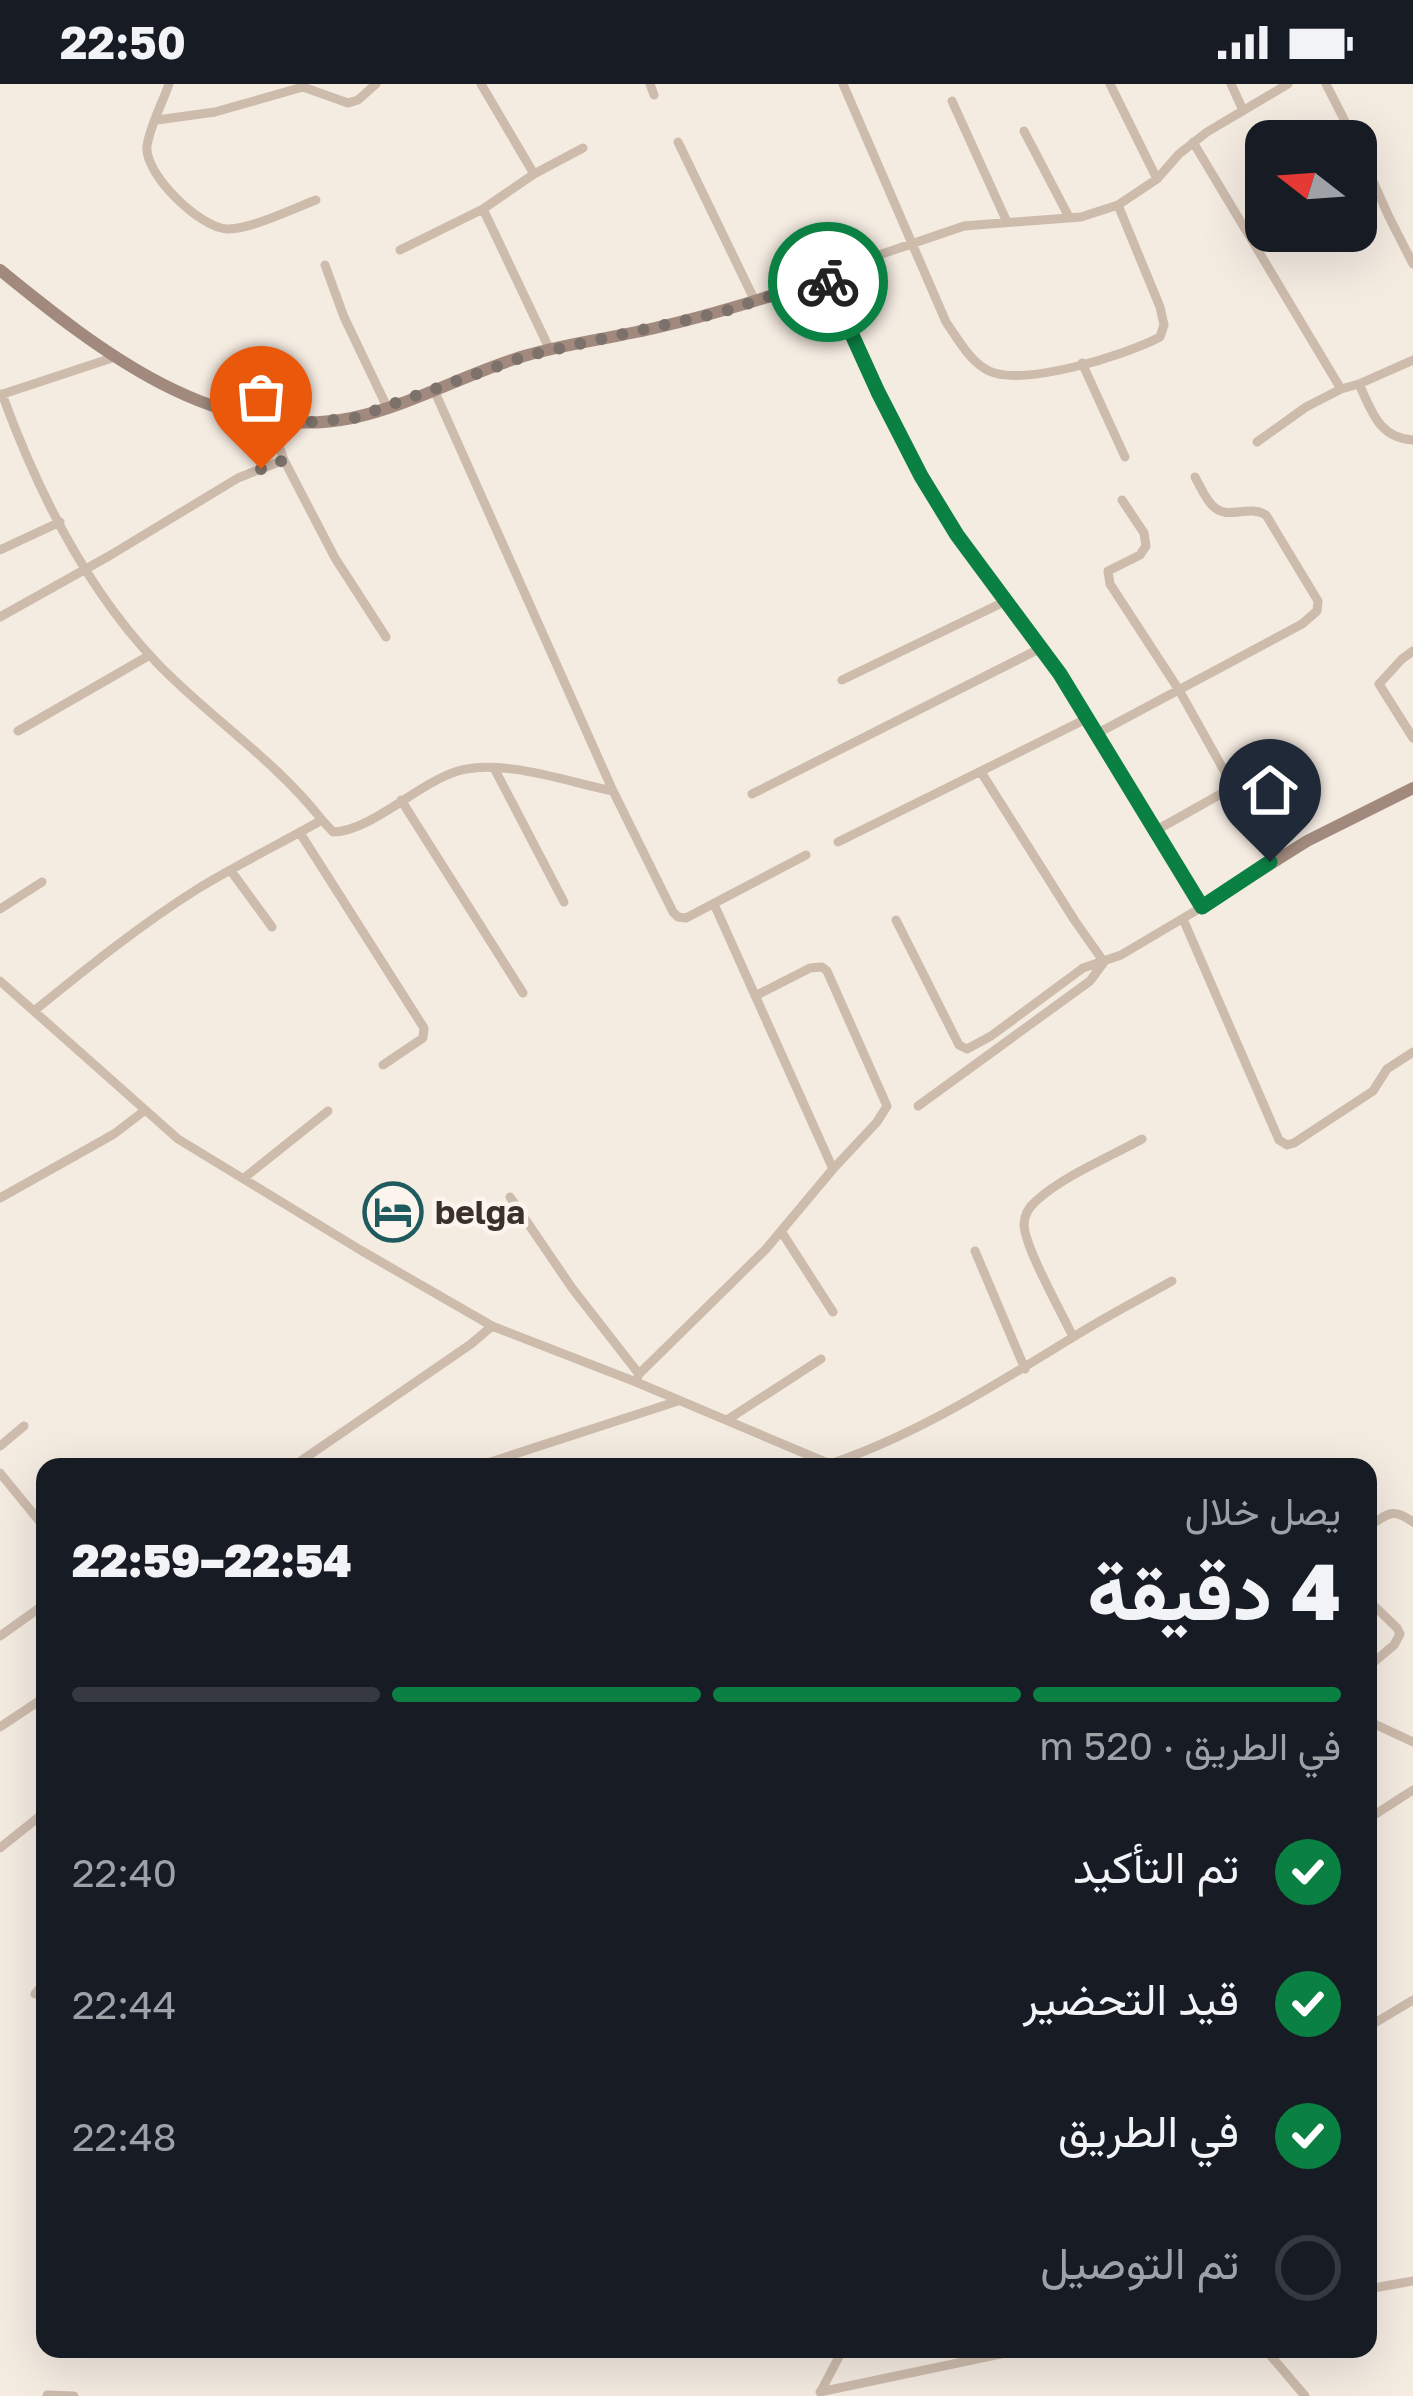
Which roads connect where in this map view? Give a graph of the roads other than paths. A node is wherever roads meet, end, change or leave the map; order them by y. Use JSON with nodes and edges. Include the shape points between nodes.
{"nodes":[{"id":1,"x":169,"y":84,"type":"edge"},
{"id":2,"x":376,"y":84,"type":"edge"},
{"id":3,"x":481,"y":84,"type":"edge"},
{"id":4,"x":842,"y":84,"type":"edge"},
{"id":5,"x":1110,"y":84,"type":"edge"},
{"id":6,"x":1231,"y":84,"type":"edge"},
{"id":7,"x":1288,"y":84,"type":"edge"},
{"id":8,"x":1326,"y":84,"type":"edge"},
{"id":9,"x":952,"y":101,"type":"dead end"},
{"id":10,"x":1243,"y":110,"type":"junction"},
{"id":11,"x":157,"y":120,"type":"junction"},
{"id":12,"x":1345,"y":120,"type":"edge"},
{"id":13,"x":1024,"y":131,"type":"dead end"},
{"id":14,"x":678,"y":142,"type":"dead end"},
{"id":15,"x":1193,"y":142,"type":"junction"},
{"id":16,"x":583,"y":148,"type":"dead end"},
{"id":17,"x":534,"y":174,"type":"junction"},
{"id":18,"x":1157,"y":179,"type":"junction"},
{"id":19,"x":1377,"y":190,"type":"edge"},
{"id":20,"x":316,"y":200,"type":"dead end"},
{"id":21,"x":1118,"y":206,"type":"junction"},
{"id":22,"x":483,"y":209,"type":"junction"},
{"id":23,"x":1069,"y":218,"type":"junction"},
{"id":24,"x":1006,"y":222,"type":"junction"},
{"id":25,"x":913,"y":244,"type":"junction"},
{"id":26,"x":400,"y":250,"type":"dead end"},
{"id":27,"x":1413,"y":264,"type":"edge"},
{"id":28,"x":325,"y":265,"type":"dead end"},
{"id":29,"x":0,"y":270,"type":"edge"},
{"id":30,"x":826,"y":278,"type":"junction"},
{"id":31,"x":755,"y":301,"type":"junction"},
{"id":32,"x":550,"y":350,"type":"junction"},
{"id":33,"x":115,"y":357,"type":"junction"},
{"id":34,"x":1413,"y":360,"type":"edge"},
{"id":35,"x":1082,"y":363,"type":"junction"},
{"id":36,"x":1359,"y":384,"type":"junction"},
{"id":37,"x":1341,"y":389,"type":"junction"},
{"id":38,"x":434,"y":390,"type":"junction"},
{"id":39,"x":1,"y":394,"type":"edge"},
{"id":40,"x":387,"y":407,"type":"junction"},
{"id":41,"x":270,"y":421,"type":"junction"},
{"id":42,"x":1413,"y":440,"type":"edge"},
{"id":43,"x":1257,"y":442,"type":"dead end"},
{"id":44,"x":1125,"y":457,"type":"dead end"},
{"id":45,"x":284,"y":460,"type":"junction"},
{"id":46,"x":1195,"y":477,"type":"dead end"},
{"id":47,"x":1122,"y":500,"type":"dead end"},
{"id":48,"x":60,"y":522,"type":"junction"},
{"id":49,"x":0,"y":550,"type":"edge"},
{"id":50,"x":86,"y":567,"type":"junction"},
{"id":51,"x":1006,"y":601,"type":"junction"},
{"id":52,"x":0,"y":617,"type":"edge"},
{"id":53,"x":386,"y":637,"type":"dead end"},
{"id":54,"x":1041,"y":648,"type":"junction"},
{"id":55,"x":1413,"y":651,"type":"edge"},
{"id":56,"x":150,"y":656,"type":"junction"},
{"id":57,"x":842,"y":680,"type":"dead end"},
{"id":58,"x":1179,"y":690,"type":"junction"},
{"id":59,"x":1088,"y":718,"type":"junction"},
{"id":60,"x":18,"y":731,"type":"dead end"},
{"id":61,"x":1098,"y":733,"type":"junction"},
{"id":62,"x":1413,"y":738,"type":"edge"},
{"id":63,"x":494,"y":768,"type":"junction"},
{"id":64,"x":981,"y":772,"type":"junction"},
{"id":65,"x":1413,"y":788,"type":"edge"},
{"id":66,"x":613,"y":791,"type":"junction"},
{"id":67,"x":752,"y":794,"type":"dead end"},
{"id":68,"x":401,"y":800,"type":"junction"},
{"id":69,"x":322,"y":820,"type":"junction"},
{"id":70,"x":1155,"y":830,"type":"junction"},
{"id":71,"x":300,"y":832,"type":"junction"},
{"id":72,"x":838,"y":842,"type":"dead end"},
{"id":73,"x":806,"y":855,"type":"dead end"},
{"id":74,"x":231,"y":871,"type":"junction"},
{"id":75,"x":42,"y":883,"type":"dead end"},
{"id":76,"x":564,"y":902,"type":"dead end"},
{"id":77,"x":714,"y":904,"type":"junction"},
{"id":78,"x":1202,"y":907,"type":"junction"},
{"id":79,"x":0,"y":909,"type":"edge"},
{"id":80,"x":896,"y":920,"type":"dead end"},
{"id":81,"x":1183,"y":920,"type":"junction"},
{"id":82,"x":272,"y":927,"type":"dead end"},
{"id":83,"x":1104,"y":962,"type":"junction"},
{"id":84,"x":2,"y":986,"type":"edge"},
{"id":85,"x":523,"y":993,"type":"dead end"},
{"id":86,"x":755,"y":996,"type":"junction"},
{"id":87,"x":34,"y":1011,"type":"junction"},
{"id":88,"x":1413,"y":1052,"type":"edge"},
{"id":89,"x":383,"y":1065,"type":"dead end"},
{"id":90,"x":917,"y":1106,"type":"dead end"},
{"id":91,"x":144,"y":1111,"type":"junction"},
{"id":92,"x":328,"y":1112,"type":"dead end"},
{"id":93,"x":1142,"y":1139,"type":"dead end"},
{"id":94,"x":833,"y":1169,"type":"junction"},
{"id":95,"x":244,"y":1178,"type":"junction"},
{"id":96,"x":510,"y":1197,"type":"dead end"},
{"id":97,"x":0,"y":1198,"type":"edge"},
{"id":98,"x":781,"y":1231,"type":"junction"},
{"id":99,"x":975,"y":1251,"type":"dead end"},
{"id":100,"x":1172,"y":1281,"type":"dead end"},
{"id":101,"x":832,"y":1312,"type":"dead end"},
{"id":102,"x":492,"y":1326,"type":"junction"},
{"id":103,"x":1073,"y":1337,"type":"junction"},
{"id":104,"x":820,"y":1359,"type":"dead end"},
{"id":105,"x":1025,"y":1369,"type":"junction"},
{"id":106,"x":638,"y":1378,"type":"junction"},
{"id":107,"x":678,"y":1401,"type":"junction"},
{"id":108,"x":727,"y":1420,"type":"junction"},
{"id":109,"x":24,"y":1426,"type":"dead end"},
{"id":110,"x":0,"y":1446,"type":"edge"},
{"id":111,"x":305,"y":1458,"type":"edge"},
{"id":112,"x":503,"y":1458,"type":"edge"},
{"id":113,"x":818,"y":1458,"type":"edge"},
{"id":114,"x":850,"y":1458,"type":"edge"},
{"id":115,"x":0,"y":1473,"type":"edge"},
{"id":116,"x":36,"y":1517,"type":"edge"},
{"id":117,"x":1377,"y":1521,"type":"edge"},
{"id":118,"x":1413,"y":1522,"type":"edge"},
{"id":119,"x":1377,"y":1609,"type":"edge"},
{"id":120,"x":36,"y":1610,"type":"edge"},
{"id":121,"x":0,"y":1636,"type":"edge"},
{"id":122,"x":1377,"y":1659,"type":"edge"},
{"id":123,"x":36,"y":1703,"type":"edge"},
{"id":124,"x":1377,"y":1725,"type":"edge"},
{"id":125,"x":0,"y":1727,"type":"edge"},
{"id":126,"x":1413,"y":1742,"type":"edge"},
{"id":127,"x":1412,"y":1792,"type":"edge"},
{"id":128,"x":1377,"y":1813,"type":"edge"},
{"id":129,"x":36,"y":1819,"type":"edge"},
{"id":130,"x":0,"y":1848,"type":"edge"},
{"id":131,"x":1413,"y":2000,"type":"edge"},
{"id":132,"x":1377,"y":2022,"type":"edge"},
{"id":133,"x":1413,"y":2281,"type":"edge"},
{"id":134,"x":1377,"y":2288,"type":"edge"},
{"id":135,"x":838,"y":2358,"type":"edge"},
{"id":136,"x":983,"y":2358,"type":"edge"},
{"id":137,"x":1273,"y":2358,"type":"edge"},
{"id":138,"x":819,"y":2394,"type":"edge"},
{"id":139,"x":46,"y":2395,"type":"edge"},
{"id":140,"x":74,"y":2396,"type":"edge"},
{"id":141,"x":1305,"y":2396,"type":"edge"}],
"edges":[{"from":1,"to":11,"type":"street"},
{"from":2,"to":11,"type":"street","via":[[348,104],[304,87]]},
{"from":3,"to":17,"type":"street"},
{"from":4,"to":25,"type":"street"},
{"from":5,"to":18,"type":"street"},
{"from":6,"to":10,"type":"street"},
{"from":7,"to":10,"type":"street"},
{"from":8,"to":12,"type":"street"},
{"from":9,"to":24,"type":"street"},
{"from":10,"to":15,"type":"street"},
{"from":11,"to":20,"type":"street","via":[[148,162],[214,228]]},
{"from":13,"to":23,"type":"street"},
{"from":14,"to":31,"type":"street"},
{"from":15,"to":18,"type":"street"},
{"from":15,"to":37,"type":"street"},
{"from":16,"to":17,"type":"street"},
{"from":17,"to":22,"type":"street"},
{"from":18,"to":21,"type":"street"},
{"from":19,"to":27,"type":"street"},
{"from":21,"to":23,"type":"street"},
{"from":21,"to":35,"type":"street","via":[[1163,331],[1133,351]]},
{"from":22,"to":26,"type":"street"},
{"from":22,"to":32,"type":"street"},
{"from":23,"to":24,"type":"street"},
{"from":24,"to":25,"type":"street"},
{"from":25,"to":30,"type":"street"},
{"from":25,"to":35,"type":"street","via":[[946,322],[979,365],[1024,376]]},
{"from":28,"to":40,"type":"street"},
{"from":29,"to":33,"type":"street"},
{"from":30,"to":31,"type":"street"},
{"from":30,"to":51,"type":"street","via":[[921,476]]},
{"from":31,"to":32,"type":"street"},
{"from":32,"to":38,"type":"street"},
{"from":33,"to":39,"type":"street"},
{"from":33,"to":41,"type":"street","via":[[183,393]]},
{"from":34,"to":36,"type":"street"},
{"from":35,"to":44,"type":"street"},
{"from":36,"to":37,"type":"street"},
{"from":36,"to":42,"type":"street","via":[[1382,428]]},
{"from":37,"to":43,"type":"street"},
{"from":38,"to":40,"type":"street"},
{"from":38,"to":66,"type":"street"},
{"from":39,"to":48,"type":"street"},
{"from":40,"to":41,"type":"street","via":[[337,420]]},
{"from":41,"to":45,"type":"street"},
{"from":45,"to":50,"type":"street","via":[[238,478]]},
{"from":45,"to":53,"type":"street"},
{"from":46,"to":58,"type":"street","via":[[1221,513],[1266,515],[1319,607]]},
{"from":47,"to":58,"type":"street","via":[[1146,546],[1107,577]]},
{"from":48,"to":49,"type":"street"},
{"from":48,"to":50,"type":"street"},
{"from":50,"to":52,"type":"street"},
{"from":50,"to":56,"type":"street"},
{"from":51,"to":54,"type":"street"},
{"from":51,"to":57,"type":"street"},
{"from":54,"to":59,"type":"street"},
{"from":54,"to":67,"type":"street"},
{"from":55,"to":62,"type":"street","via":[[1379,684]]},
{"from":56,"to":60,"type":"street"},
{"from":56,"to":69,"type":"street"},
{"from":58,"to":61,"type":"street"},
{"from":58,"to":70,"type":"street","via":[[1231,787]]},
{"from":59,"to":61,"type":"street"},
{"from":59,"to":64,"type":"street"},
{"from":61,"to":70,"type":"street"},
{"from":63,"to":66,"type":"street"},
{"from":63,"to":68,"type":"street","via":[[459,771]]},
{"from":63,"to":76,"type":"street"},
{"from":64,"to":72,"type":"street"},
{"from":64,"to":83,"type":"street"},
{"from":65,"to":78,"type":"street"},
{"from":66,"to":77,"type":"street","via":[[673,912],[686,918]]},
{"from":68,"to":69,"type":"street","via":[[343,832]]},
{"from":68,"to":85,"type":"street"},
{"from":69,"to":71,"type":"street"},
{"from":70,"to":78,"type":"street"},
{"from":71,"to":74,"type":"street"},
{"from":71,"to":89,"type":"street","via":[[424,1028],[423,1039]]},
{"from":73,"to":77,"type":"street"},
{"from":74,"to":82,"type":"street"},
{"from":74,"to":87,"type":"street","via":[[119,942]]},
{"from":75,"to":79,"type":"street"},
{"from":77,"to":86,"type":"street"},
{"from":78,"to":81,"type":"street"},
{"from":80,"to":83,"type":"street","via":[[958,1046],[967,1049],[1083,968]]},
{"from":81,"to":83,"type":"street"},
{"from":81,"to":88,"type":"street","via":[[1283,1143],[1373,1091]]},
{"from":83,"to":90,"type":"street","via":[[1090,981]]},
{"from":84,"to":87,"type":"street"},
{"from":86,"to":94,"type":"street"},
{"from":86,"to":94,"type":"street","via":[[810,968],[827,971],[886,1099],[877,1122]]},
{"from":87,"to":91,"type":"street"},
{"from":91,"to":95,"type":"street"},
{"from":91,"to":97,"type":"street"},
{"from":92,"to":95,"type":"street"},
{"from":93,"to":103,"type":"street","via":[[1028,1210],[1028,1243]]},
{"from":94,"to":98,"type":"street"},
{"from":95,"to":102,"type":"street"},
{"from":96,"to":106,"type":"street"},
{"from":98,"to":101,"type":"street"},
{"from":98,"to":106,"type":"street"},
{"from":99,"to":105,"type":"street"},
{"from":100,"to":103,"type":"street"},
{"from":102,"to":106,"type":"street"},
{"from":102,"to":111,"type":"street"},
{"from":103,"to":105,"type":"street"},
{"from":104,"to":108,"type":"street"},
{"from":105,"to":114,"type":"street"},
{"from":106,"to":107,"type":"street"},
{"from":107,"to":108,"type":"street"},
{"from":107,"to":112,"type":"street"},
{"from":108,"to":113,"type":"street"},
{"from":109,"to":110,"type":"street"},
{"from":115,"to":116,"type":"street"},
{"from":117,"to":118,"type":"street","via":[[1389,1513]]},
{"from":119,"to":122,"type":"street","via":[[1400,1634]]},
{"from":120,"to":121,"type":"street"},
{"from":123,"to":125,"type":"street"},
{"from":124,"to":126,"type":"street"},
{"from":127,"to":128,"type":"street"},
{"from":129,"to":130,"type":"street"},
{"from":131,"to":132,"type":"street"},
{"from":133,"to":134,"type":"street"},
{"from":135,"to":138,"type":"street"},
{"from":136,"to":138,"type":"street"},
{"from":137,"to":141,"type":"street"},
{"from":139,"to":140,"type":"street"}]}
